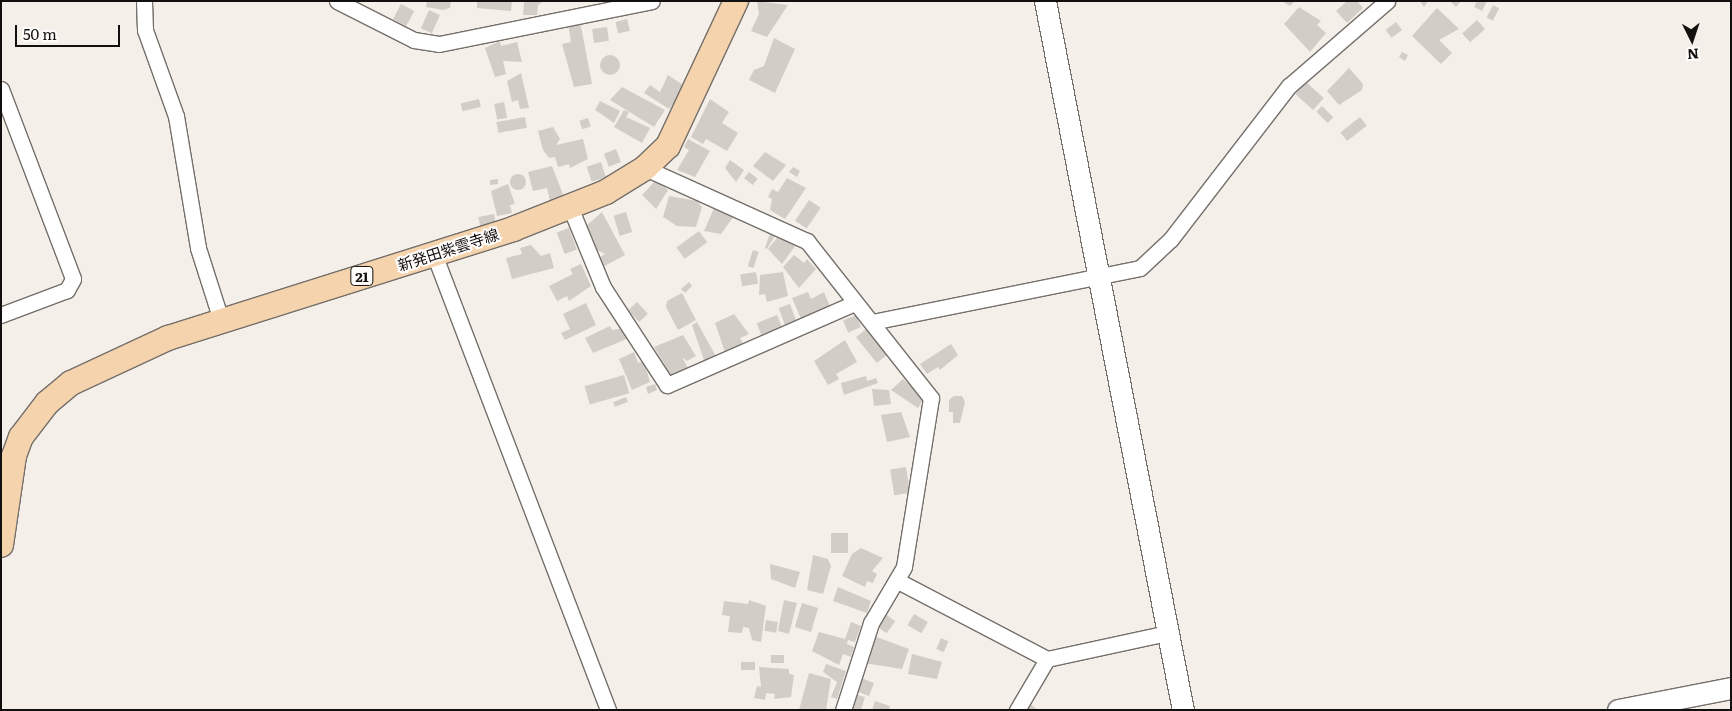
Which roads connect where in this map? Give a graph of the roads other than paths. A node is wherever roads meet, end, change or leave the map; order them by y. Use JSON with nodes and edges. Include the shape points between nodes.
{"nodes":[{"id":1,"x":144,"y":1,"type":"edge"},
{"id":2,"x":337,"y":1,"type":"edge"},
{"id":3,"x":652,"y":1,"type":"edge"},
{"id":4,"x":736,"y":1,"type":"edge"},
{"id":5,"x":1045,"y":1,"type":"edge"},
{"id":6,"x":1387,"y":1,"type":"edge"},
{"id":7,"x":1,"y":89,"type":"edge"},
{"id":8,"x":645,"y":168,"type":"junction"},
{"id":9,"x":570,"y":207,"type":"junction"},
{"id":10,"x":434,"y":254,"type":"junction"},
{"id":11,"x":1097,"y":278,"type":"junction"},
{"id":12,"x":855,"y":302,"type":"junction"},
{"id":13,"x":1,"y":315,"type":"edge"},
{"id":14,"x":220,"y":320,"type":"junction"},
{"id":15,"x":872,"y":322,"type":"junction"},
{"id":16,"x":1,"y":545,"type":"edge"},
{"id":17,"x":898,"y":581,"type":"junction"},
{"id":18,"x":1167,"y":634,"type":"junction"},
{"id":19,"x":1047,"y":659,"type":"junction"},
{"id":20,"x":1731,"y":688,"type":"edge"},
{"id":21,"x":608,"y":710,"type":"edge"},
{"id":22,"x":843,"y":710,"type":"edge"},
{"id":23,"x":1017,"y":710,"type":"edge"},
{"id":24,"x":1183,"y":710,"type":"edge"},
{"id":25,"x":1618,"y":710,"type":"edge"}],
"edges":[{"from":1,"to":14,"type":"street","via":[[145,30],[176,116],[198,248]]},
{"from":2,"to":3,"type":"street","via":[[414,40],[439,44]]},
{"from":4,"to":8,"type":"main road","name":"新発田紫雲寺線","number":"21","via":[[683,121],[668,146]]},
{"from":5,"to":11,"type":"street"},
{"from":6,"to":11,"type":"street","via":[[1289,86],[1171,239],[1140,268]]},
{"from":7,"to":13,"type":"street","via":[[74,279],[67,290]]},
{"from":8,"to":9,"type":"main road","name":"新発田紫雲寺線","number":"21"},
{"from":8,"to":12,"type":"street","via":[[798,234]]},
{"from":9,"to":10,"type":"main road","name":"新発田紫雲寺線","number":"21"},
{"from":9,"to":12,"type":"street","via":[[603,287],[667,385]]},
{"from":10,"to":14,"type":"main road","name":"新発田紫雲寺線","number":"21"},
{"from":10,"to":21,"type":"street"},
{"from":11,"to":15,"type":"street"},
{"from":11,"to":18,"type":"street"},
{"from":12,"to":15,"type":"street"},
{"from":14,"to":16,"type":"main road","name":"新発田紫雲寺線","number":"21","via":[[168,338],[72,383],[47,403],[29,424],[14,456]]},
{"from":15,"to":17,"type":"street","via":[[931,398],[908,548]]},
{"from":17,"to":19,"type":"street"},
{"from":17,"to":22,"type":"street","via":[[871,622]]},
{"from":18,"to":19,"type":"street"},
{"from":18,"to":24,"type":"street"},
{"from":19,"to":23,"type":"street"},
{"from":20,"to":25,"type":"street"}]}
